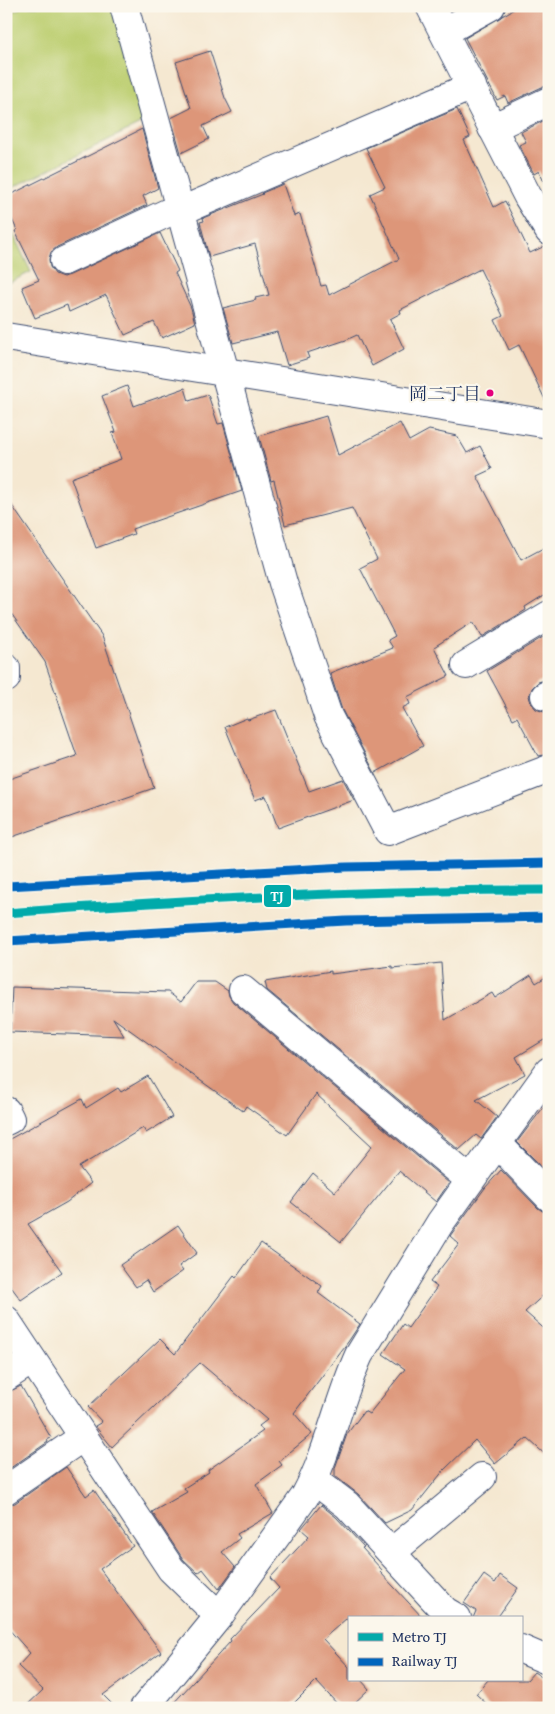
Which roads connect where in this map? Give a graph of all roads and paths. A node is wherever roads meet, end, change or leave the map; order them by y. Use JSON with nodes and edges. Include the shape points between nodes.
{"nodes":[{"id":1,"x":124,"y":6,"type":"edge"},
{"id":2,"x":430,"y":6,"type":"edge"},
{"id":3,"x":491,"y":6,"type":"edge"},
{"id":4,"x":444,"y":32,"type":"junction"},
{"id":5,"x":472,"y":86,"type":"junction"},
{"id":6,"x":549,"y":101,"type":"edge"},
{"id":7,"x":492,"y":128,"type":"junction"},
{"id":8,"x":181,"y":211,"type":"junction"},
{"id":9,"x":549,"y":231,"type":"edge"},
{"id":10,"x":64,"y":261,"type":"dead end"},
{"id":11,"x":6,"y":337,"type":"edge"},
{"id":12,"x":225,"y":372,"type":"junction"},
{"id":13,"x":549,"y":424,"type":"edge"},
{"id":14,"x":549,"y":615,"type":"edge"},
{"id":15,"x":466,"y":666,"type":"dead end"},
{"id":16,"x":6,"y":668,"type":"edge"},
{"id":17,"x":6,"y":678,"type":"edge"},
{"id":18,"x":549,"y":769,"type":"edge"},
{"id":19,"x":243,"y":990,"type":"dead end"},
{"id":20,"x":549,"y":1071,"type":"edge"},
{"id":21,"x":6,"y":1111,"type":"edge"},
{"id":22,"x":6,"y":1121,"type":"edge"},
{"id":23,"x":497,"y":1143,"type":"junction"},
{"id":24,"x":470,"y":1180,"type":"junction"},
{"id":25,"x":549,"y":1197,"type":"edge"},
{"id":26,"x":6,"y":1320,"type":"edge"},
{"id":27,"x":32,"y":1360,"type":"junction"},
{"id":28,"x":6,"y":1376,"type":"edge"},
{"id":29,"x":83,"y":1437,"type":"junction"},
{"id":30,"x":482,"y":1477,"type":"dead end"},
{"id":31,"x":314,"y":1480,"type":"junction"},
{"id":32,"x":6,"y":1490,"type":"edge"},
{"id":33,"x":392,"y":1552,"type":"junction"},
{"id":34,"x":219,"y":1616,"type":"junction"},
{"id":35,"x":454,"y":1616,"type":"edge"},
{"id":36,"x":522,"y":1649,"type":"edge"},
{"id":37,"x":549,"y":1661,"type":"edge"},
{"id":38,"x":151,"y":1705,"type":"edge"}],
"edges":[{"from":1,"to":8,"type":"street"},
{"from":2,"to":4,"type":"street"},
{"from":3,"to":4,"type":"street"},
{"from":4,"to":5,"type":"street"},
{"from":5,"to":7,"type":"street"},
{"from":5,"to":8,"type":"street"},
{"from":6,"to":7,"type":"street"},
{"from":7,"to":9,"type":"street"},
{"from":8,"to":10,"type":"street","via":[[167,213]]},
{"from":8,"to":12,"type":"street"},
{"from":11,"to":12,"type":"street"},
{"from":12,"to":13,"type":"street"},
{"from":12,"to":18,"type":"street","via":[[283,583],[328,716],[388,831]]},
{"from":14,"to":15,"type":"street"},
{"from":16,"to":17,"type":"street"},
{"from":19,"to":24,"type":"street"},
{"from":20,"to":23,"type":"street"},
{"from":21,"to":22,"type":"street","via":[[10,1119]]},
{"from":23,"to":24,"type":"street"},
{"from":23,"to":25,"type":"street"},
{"from":24,"to":31,"type":"street","via":[[359,1355]]},
{"from":26,"to":27,"type":"street"},
{"from":27,"to":28,"type":"street"},
{"from":27,"to":29,"type":"street"},
{"from":29,"to":32,"type":"street"},
{"from":29,"to":34,"type":"street","via":[[171,1569]]},
{"from":30,"to":33,"type":"street"},
{"from":31,"to":33,"type":"street","via":[[347,1505]]},
{"from":31,"to":34,"type":"street","via":[[292,1516]]},
{"from":33,"to":35,"type":"street","via":[[445,1611]]},
{"from":34,"to":38,"type":"street"},
{"from":36,"to":37,"type":"street"}]}
